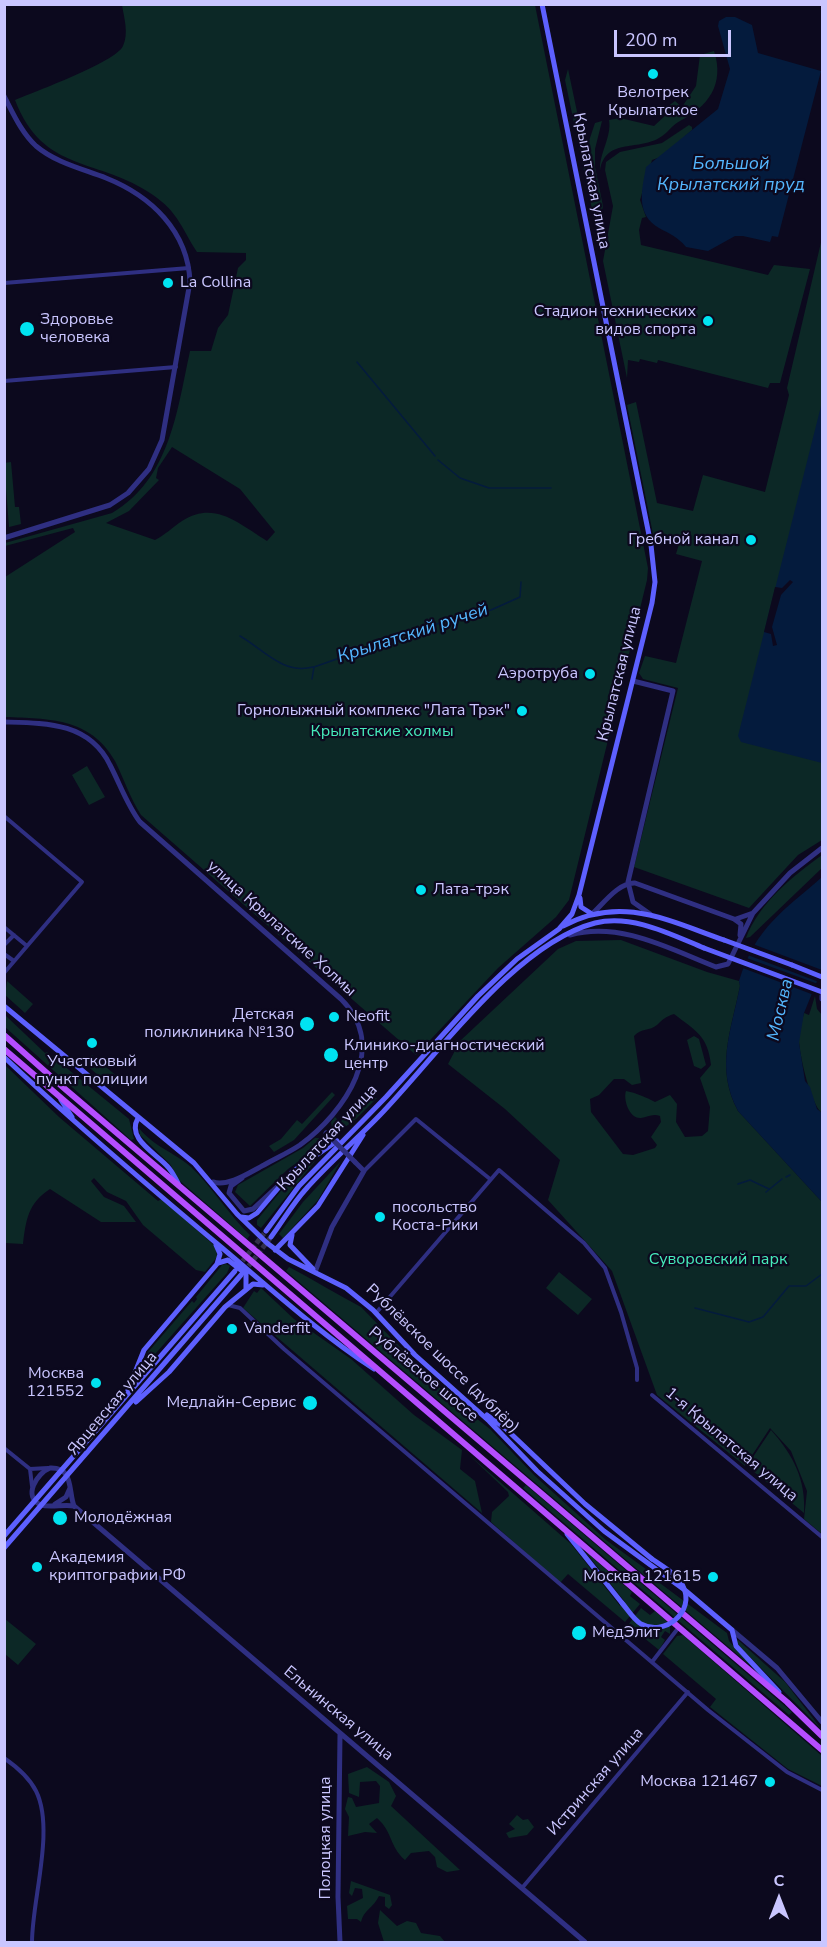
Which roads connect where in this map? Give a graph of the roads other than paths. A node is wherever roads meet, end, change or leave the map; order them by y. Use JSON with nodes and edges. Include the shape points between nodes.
{"nodes":[{"id":1,"x":542,"y":4,"type":"edge"},
{"id":2,"x":4,"y":96,"type":"edge"},
{"id":3,"x":189,"y":268,"type":"junction"},
{"id":4,"x":4,"y":283,"type":"edge"},
{"id":5,"x":176,"y":367,"type":"junction"},
{"id":6,"x":4,"y":381,"type":"edge"},
{"id":7,"x":4,"y":538,"type":"edge"},
{"id":8,"x":633,"y":681,"type":"junction"},
{"id":9,"x":4,"y":722,"type":"edge"},
{"id":10,"x":4,"y":816,"type":"edge"},
{"id":11,"x":822,"y":848,"type":"edge"},
{"id":12,"x":628,"y":882,"type":"junction"},
{"id":13,"x":579,"y":895,"type":"junction"},
{"id":14,"x":592,"y":914,"type":"junction"},
{"id":15,"x":650,"y":914,"type":"junction"},
{"id":16,"x":753,"y":914,"type":"junction"},
{"id":17,"x":734,"y":919,"type":"junction"},
{"id":18,"x":4,"y":927,"type":"edge"},
{"id":19,"x":559,"y":929,"type":"junction"},
{"id":20,"x":14,"y":934,"type":"junction"},
{"id":21,"x":562,"y":937,"type":"junction"},
{"id":22,"x":739,"y":939,"type":"junction"},
{"id":23,"x":4,"y":945,"type":"edge"},
{"id":24,"x":27,"y":946,"type":"junction"},
{"id":25,"x":4,"y":954,"type":"edge"},
{"id":26,"x":14,"y":961,"type":"junction"},
{"id":27,"x":4,"y":973,"type":"edge"},
{"id":28,"x":822,"y":977,"type":"edge"},
{"id":29,"x":822,"y":996,"type":"edge"},
{"id":30,"x":4,"y":1006,"type":"edge"},
{"id":31,"x":4,"y":1035,"type":"edge"},
{"id":32,"x":4,"y":1048,"type":"edge"},
{"id":33,"x":4,"y":1057,"type":"edge"},
{"id":34,"x":60,"y":1098,"type":"junction"},
{"id":35,"x":380,"y":1116,"type":"junction"},
{"id":36,"x":138,"y":1118,"type":"junction"},
{"id":37,"x":78,"y":1126,"type":"junction"},
{"id":38,"x":320,"y":1126,"type":"junction"},
{"id":39,"x":355,"y":1128,"type":"junction"},
{"id":40,"x":253,"y":1170,"type":"junction"},
{"id":41,"x":364,"y":1171,"type":"junction"},
{"id":42,"x":490,"y":1179,"type":"junction"},
{"id":43,"x":213,"y":1182,"type":"junction"},
{"id":44,"x":283,"y":1182,"type":"junction"},
{"id":45,"x":182,"y":1188,"type":"junction"},
{"id":46,"x":237,"y":1214,"type":"junction"},
{"id":47,"x":266,"y":1231,"type":"tunnel mouth"},
{"id":48,"x":293,"y":1233,"type":"junction"},
{"id":49,"x":272,"y":1236,"type":"tunnel mouth"},
{"id":50,"x":214,"y":1241,"type":"junction"},
{"id":51,"x":275,"y":1250,"type":"junction"},
{"id":52,"x":217,"y":1264,"type":"junction"},
{"id":53,"x":235,"y":1270,"type":"tunnel mouth"},
{"id":54,"x":315,"y":1272,"type":"junction"},
{"id":55,"x":241,"y":1275,"type":"tunnel mouth"},
{"id":56,"x":267,"y":1287,"type":"junction"},
{"id":57,"x":243,"y":1292,"type":"junction"},
{"id":58,"x":225,"y":1307,"type":"junction"},
{"id":59,"x":240,"y":1308,"type":"junction"},
{"id":60,"x":376,"y":1313,"type":"junction"},
{"id":61,"x":387,"y":1377,"type":"junction"},
{"id":62,"x":637,"y":1380,"type":"dead end"},
{"id":63,"x":652,"y":1395,"type":"dead end"},
{"id":64,"x":121,"y":1402,"type":"junction"},
{"id":65,"x":477,"y":1411,"type":"junction"},
{"id":66,"x":123,"y":1413,"type":"junction"},
{"id":67,"x":93,"y":1434,"type":"junction"},
{"id":68,"x":100,"y":1440,"type":"junction"},
{"id":69,"x":4,"y":1448,"type":"edge"},
{"id":70,"x":50,"y":1468,"type":"junction"},
{"id":71,"x":30,"y":1469,"type":"junction"},
{"id":72,"x":62,"y":1469,"type":"junction"},
{"id":73,"x":69,"y":1477,"type":"junction"},
{"id":74,"x":70,"y":1486,"type":"junction"},
{"id":75,"x":33,"y":1488,"type":"junction"},
{"id":76,"x":35,"y":1500,"type":"junction"},
{"id":77,"x":41,"y":1505,"type":"junction"},
{"id":78,"x":53,"y":1505,"type":"junction"},
{"id":79,"x":74,"y":1506,"type":"junction"},
{"id":80,"x":560,"y":1525,"type":"junction"},
{"id":81,"x":4,"y":1536,"type":"edge"},
{"id":82,"x":822,"y":1537,"type":"edge"},
{"id":83,"x":4,"y":1548,"type":"edge"},
{"id":84,"x":680,"y":1626,"type":"junction"},
{"id":85,"x":732,"y":1630,"type":"junction"},
{"id":86,"x":652,"y":1662,"type":"junction"},
{"id":87,"x":688,"y":1692,"type":"junction"},
{"id":88,"x":787,"y":1702,"type":"junction"},
{"id":89,"x":822,"y":1722,"type":"edge"},
{"id":90,"x":340,"y":1734,"type":"junction"},
{"id":91,"x":822,"y":1736,"type":"edge"},
{"id":92,"x":822,"y":1750,"type":"edge"},
{"id":93,"x":4,"y":1758,"type":"edge"},
{"id":94,"x":822,"y":1790,"type":"edge"},
{"id":95,"x":522,"y":1888,"type":"junction"},
{"id":96,"x":32,"y":1942,"type":"edge"},
{"id":97,"x":340,"y":1942,"type":"edge"},
{"id":98,"x":585,"y":1942,"type":"edge"}],
"edges":[{"from":1,"to":8,"type":"main road","name":"Крылатская улица","via":[[653,559],[653,594]]},
{"from":2,"to":3,"type":"street","via":[[36,146],[120,184],[153,204],[173,229]]},
{"from":3,"to":4,"type":"street"},
{"from":3,"to":5,"type":"street","via":[[189,296]]},
{"from":5,"to":6,"type":"street"},
{"from":5,"to":7,"type":"street","via":[[160,448],[149,469],[128,493],[104,508]]},
{"from":8,"to":12,"type":"street","via":[[673,691]]},
{"from":8,"to":13,"type":"main road","name":"Крылатская улица"},
{"from":9,"to":38,"type":"street","name":"улица Крылатские Холмы","via":[[66,727],[92,743],[107,759],[140,822],[352,1010],[362,1036],[362,1062],[348,1093]]},
{"from":10,"to":24,"type":"street","via":[[82,882]]},
{"from":11,"to":16,"type":"street","via":[[790,873]]},
{"from":12,"to":14,"type":"street"},
{"from":12,"to":15,"type":"street","via":[[633,902]]},
{"from":12,"to":17,"type":"street"},
{"from":13,"to":14,"type":"main road","via":[[581,907]]},
{"from":13,"to":19,"type":"main road","name":"Крылатская улица","via":[[572,914]]},
{"from":14,"to":15,"type":"main road","via":[[625,910]]},
{"from":14,"to":19,"type":"main road"},
{"from":15,"to":28,"type":"main road","bridge":true},
{"from":16,"to":17,"type":"street"},
{"from":16,"to":22,"type":"street"},
{"from":17,"to":22,"type":"street","via":[[741,924]]},
{"from":18,"to":20,"type":"street"},
{"from":19,"to":39,"type":"main road","name":"Крылатская улица","via":[[516,959]]},
{"from":20,"to":23,"type":"street"},
{"from":20,"to":24,"type":"street"},
{"from":21,"to":22,"type":"street","via":[[608,930],[716,967],[728,964]]},
{"from":21,"to":29,"type":"main road","name":"Крылатская улица","bridge":true,"via":[[597,923],[627,921]]},
{"from":21,"to":35,"type":"main road","name":"Крылатская улица","via":[[522,965],[484,1002]]},
{"from":24,"to":26,"type":"street"},
{"from":25,"to":26,"type":"street"},
{"from":26,"to":27,"type":"street"},
{"from":30,"to":36,"type":"main road","name":"Рублёвское шоссе (дублёр)"},
{"from":31,"to":45,"type":"main road","name":"Рублёвское шоссе"},
{"from":32,"to":34,"type":"main road","name":"Рублёвское шоссе"},
{"from":33,"to":37,"type":"main road"},
{"from":34,"to":37,"type":"main road"},
{"from":34,"to":61,"type":"main road","name":"Рублёвское шоссе"},
{"from":35,"to":48,"type":"main road","via":[[324,1198]]},
{"from":35,"to":49,"type":"main road","name":"Крылатская улица","via":[[304,1191]]},
{"from":36,"to":43,"type":"main road","name":"Рублёвское шоссе (дублёр)"},
{"from":36,"to":45,"type":"main road","via":[[138,1138],[169,1167]]},
{"from":37,"to":50,"type":"main road"},
{"from":38,"to":40,"type":"street","name":"улица Крылатские Холмы","via":[[299,1145]]},
{"from":38,"to":41,"type":"street","bridge":true},
{"from":39,"to":44,"type":"main road"},
{"from":39,"to":47,"type":"main road","name":"Крылатская улица","via":[[299,1186]]},
{"from":40,"to":43,"type":"street","name":"улица Крылатские Холмы","via":[[226,1182]]},
{"from":40,"to":44,"type":"street","via":[[229,1191],[244,1211],[253,1209]]},
{"from":41,"to":42,"type":"street","via":[[416,1119]]},
{"from":41,"to":54,"type":"street","via":[[332,1227]]},
{"from":42,"to":60,"type":"street"},
{"from":42,"to":62,"type":"street","via":[[499,1170],[584,1243],[605,1268],[637,1368]]},
{"from":43,"to":46,"type":"main road","name":"Рублёвское шоссе (дублёр)"},
{"from":44,"to":46,"type":"main road","via":[[253,1216]]},
{"from":45,"to":88,"type":"main road","name":"Рублёвское шоссе"},
{"from":46,"to":51,"type":"main road","name":"Рублёвское шоссе (дублёр)"},
{"from":48,"to":51,"type":"main road"},
{"from":48,"to":54,"type":"main road","via":[[290,1245]]},
{"from":50,"to":52,"type":"main road","via":[[220,1254]]},
{"from":50,"to":56,"type":"main road"},
{"from":51,"to":54,"type":"main road","name":"Рублёвское шоссе (дублёр)"},
{"from":52,"to":57,"type":"main road","via":[[228,1260],[246,1274],[248,1282]]},
{"from":52,"to":64,"type":"main road","via":[[144,1350]]},
{"from":53,"to":64,"type":"main road","name":"Ярцевская улица"},
{"from":54,"to":60,"type":"main road","name":"Рублёвское шоссе (дублёр)","via":[[346,1288]]},
{"from":55,"to":66,"type":"main road","name":"Ярцевская улица"},
{"from":56,"to":57,"type":"main road","via":[[253,1284]]},
{"from":56,"to":61,"type":"main road","via":[[323,1334]]},
{"from":57,"to":58,"type":"main road"},
{"from":57,"to":59,"type":"street"},
{"from":58,"to":59,"type":"street"},
{"from":58,"to":66,"type":"main road","via":[[169,1372]]},
{"from":59,"to":86,"type":"street"},
{"from":60,"to":65,"type":"main road","name":"Рублёвское шоссе (дублёр)"},
{"from":61,"to":80,"type":"main road","name":"Рублёвское шоссе"},
{"from":63,"to":82,"type":"street","name":"1-я Крылатская улица"},
{"from":64,"to":67,"type":"main road","name":"Ярцевская улица"},
{"from":65,"to":80,"type":"main road","bridge":true,"via":[[506,1429],[585,1504],[677,1578],[685,1591],[682,1613],[663,1627],[642,1625]]},
{"from":65,"to":85,"type":"main road","name":"Рублёвское шоссе (дублёр)","via":[[604,1531]]},
{"from":66,"to":68,"type":"main road","name":"Ярцевская улица"},
{"from":67,"to":68,"type":"main road","via":[[94,1440]]},
{"from":67,"to":72,"type":"main road","name":"Ярцевская улица"},
{"from":68,"to":73,"type":"main road","name":"Ярцевская улица"},
{"from":69,"to":71,"type":"street"},
{"from":70,"to":71,"type":"street"},
{"from":70,"to":72,"type":"street"},
{"from":70,"to":75,"type":"street","via":[[37,1476]]},
{"from":71,"to":75,"type":"street"},
{"from":72,"to":73,"type":"street"},
{"from":72,"to":76,"type":"main road","name":"Ярцевская улица"},
{"from":73,"to":74,"type":"street"},
{"from":73,"to":77,"type":"main road","name":"Ярцевская улица"},
{"from":74,"to":78,"type":"street","via":[[66,1497]]},
{"from":74,"to":79,"type":"street"},
{"from":75,"to":76,"type":"street"},
{"from":76,"to":77,"type":"street"},
{"from":76,"to":81,"type":"main road","name":"Ярцевская улица"},
{"from":77,"to":78,"type":"street"},
{"from":77,"to":83,"type":"main road","name":"Ярцевская улица"},
{"from":78,"to":79,"type":"street"},
{"from":79,"to":90,"type":"street","name":"Ельнинская улица"},
{"from":80,"to":84,"type":"main road","name":"Рублёвское шоссе"},
{"from":84,"to":86,"type":"street"},
{"from":84,"to":92,"type":"main road","name":"Рублёвское шоссе"},
{"from":85,"to":88,"type":"main road","via":[[736,1646]]},
{"from":85,"to":89,"type":"street","name":"Рублёвское шоссе (дублёр)","via":[[777,1668]]},
{"from":86,"to":87,"type":"street"},
{"from":87,"to":94,"type":"street","via":[[778,1765]]},
{"from":87,"to":95,"type":"street","name":"Истринская улица"},
{"from":88,"to":91,"type":"main road","name":"Рублёвское шоссе"},
{"from":90,"to":95,"type":"street","name":"Ельнинская улица"},
{"from":90,"to":97,"type":"street","name":"Полоцкая улица"},
{"from":93,"to":96,"type":"street","via":[[30,1780],[42,1809],[42,1861],[32,1916]]},
{"from":95,"to":98,"type":"street","name":"Ельнинская улица"}]}
